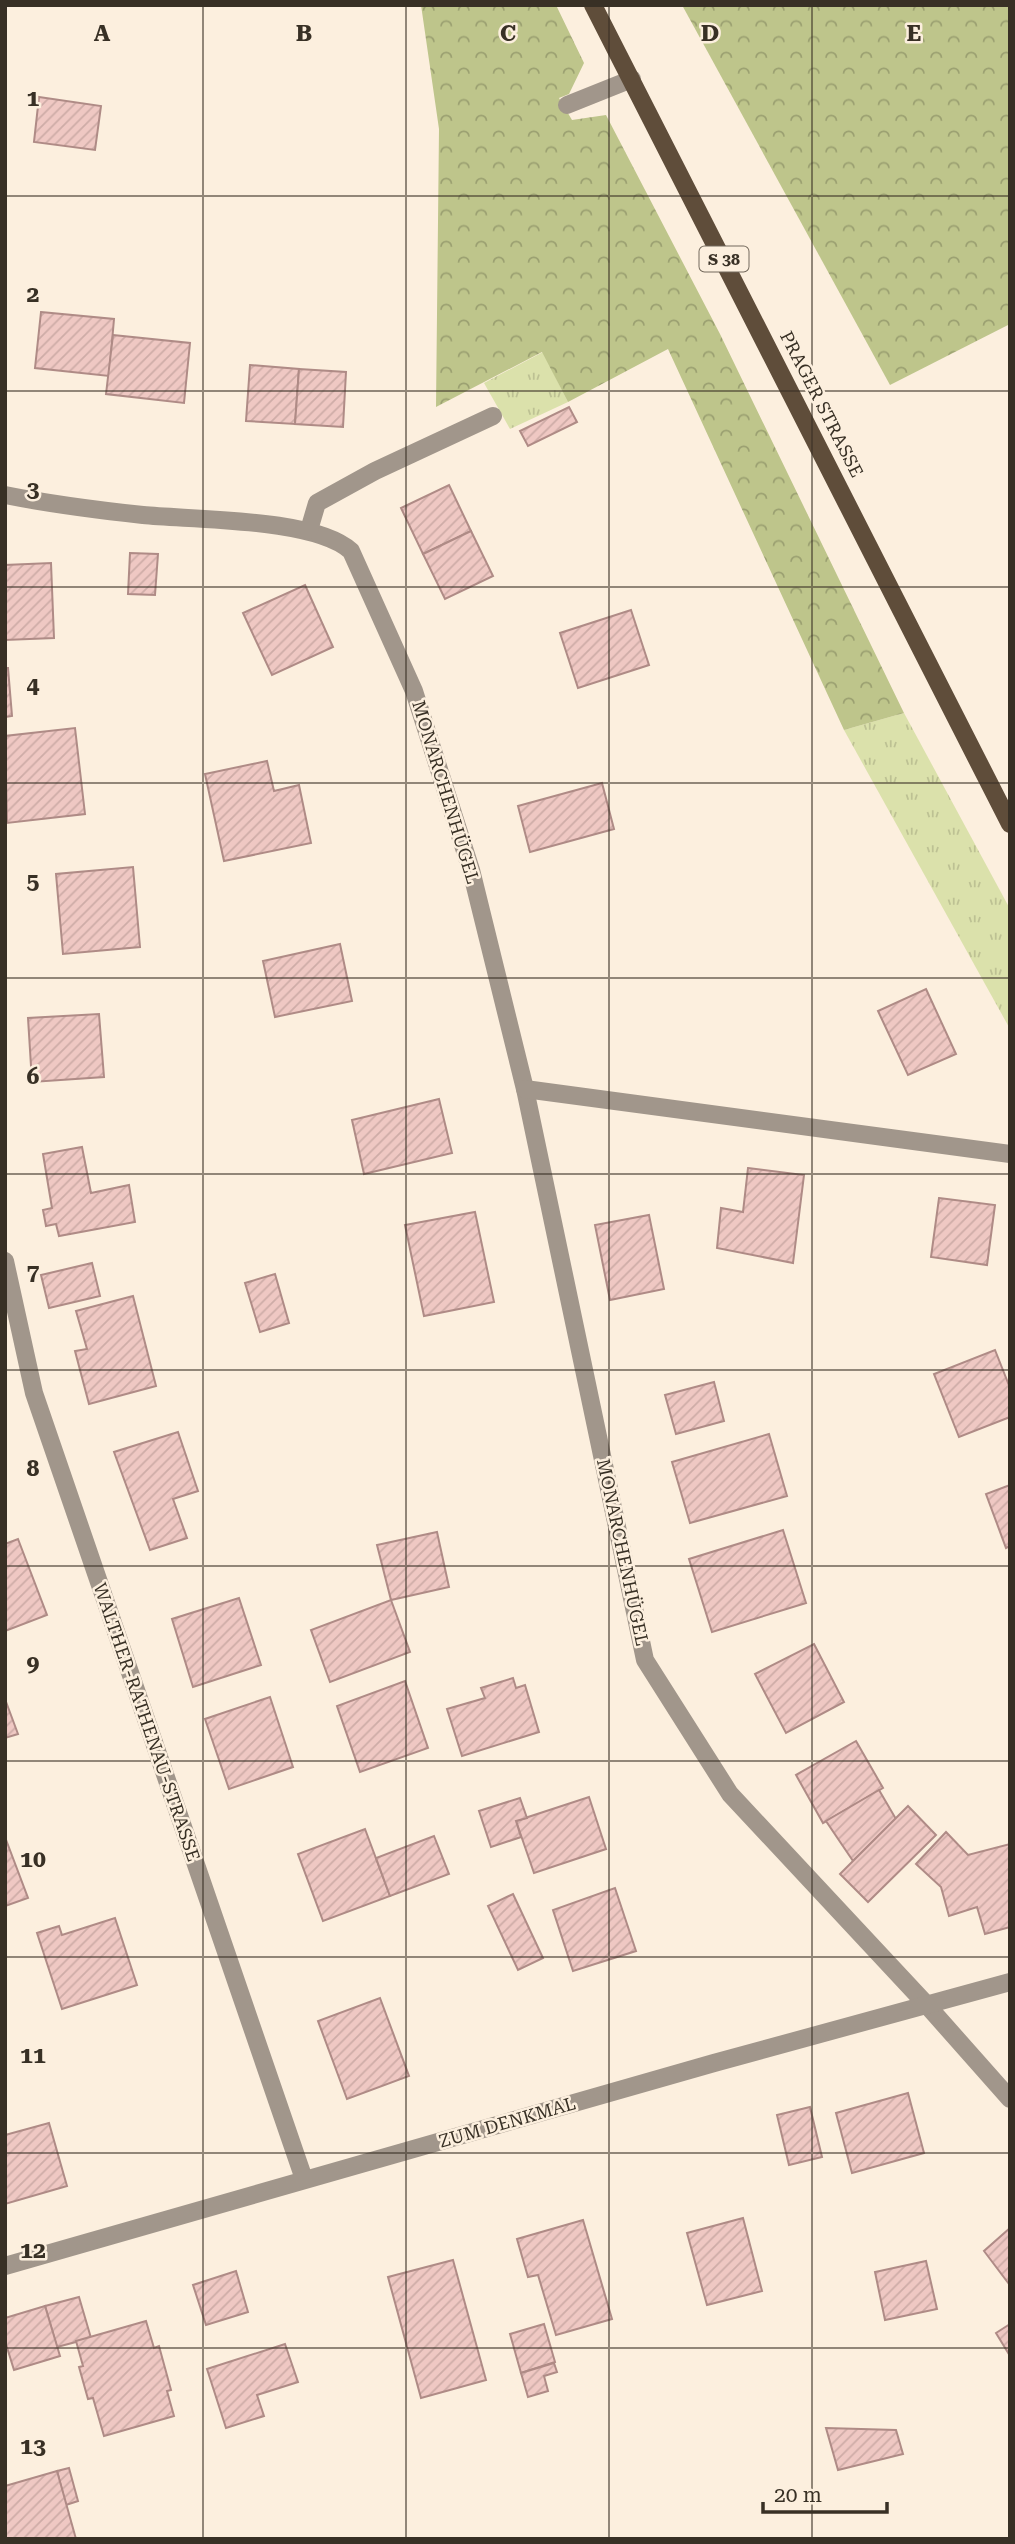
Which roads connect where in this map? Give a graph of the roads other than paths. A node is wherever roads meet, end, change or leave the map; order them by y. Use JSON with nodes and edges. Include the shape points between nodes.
{"nodes":[{"id":1,"x":593,"y":5,"type":"edge"},
{"id":2,"x":632,"y":79,"type":"junction"},
{"id":3,"x":567,"y":105,"type":"dead end"},
{"id":4,"x":493,"y":416,"type":"dead end"},
{"id":5,"x":5,"y":495,"type":"edge"},
{"id":6,"x":309,"y":530,"type":"junction"},
{"id":7,"x":1010,"y":824,"type":"edge"},
{"id":8,"x":524,"y":1090,"type":"junction"},
{"id":9,"x":1010,"y":1154,"type":"edge"},
{"id":10,"x":5,"y":1261,"type":"edge"},
{"id":11,"x":1010,"y":1982,"type":"edge"},
{"id":12,"x":925,"y":2003,"type":"junction"},
{"id":13,"x":1010,"y":2099,"type":"edge"},
{"id":14,"x":304,"y":2179,"type":"junction"},
{"id":15,"x":5,"y":2266,"type":"edge"}],
"edges":[{"from":1,"to":2,"type":"main road","name":"PRAGER STRASSE","number":"S 38"},
{"from":2,"to":3,"type":"street"},
{"from":2,"to":7,"type":"main road","name":"PRAGER STRASSE","number":"S 38"},
{"from":4,"to":6,"type":"street","via":[[317,503]]},
{"from":5,"to":6,"type":"street","name":"MONARCHENHÜGEL"},
{"from":6,"to":8,"type":"street","name":"MONARCHENHÜGEL","via":[[341,541],[351,551],[414,691],[471,870]]},
{"from":8,"to":9,"type":"street"},
{"from":8,"to":12,"type":"street","name":"MONARCHENHÜGEL","via":[[645,1660],[730,1794]]},
{"from":10,"to":14,"type":"street","name":"WALTHER-RATHENAU-STRASSE","via":[[34,1393]]},
{"from":11,"to":12,"type":"street","name":"ZUM DENKMAL"},
{"from":12,"to":13,"type":"street","name":"MONARCHENHÜGEL"},
{"from":12,"to":14,"type":"street","name":"ZUM DENKMAL"},
{"from":14,"to":15,"type":"street","name":"ZUM DENKMAL"}]}
